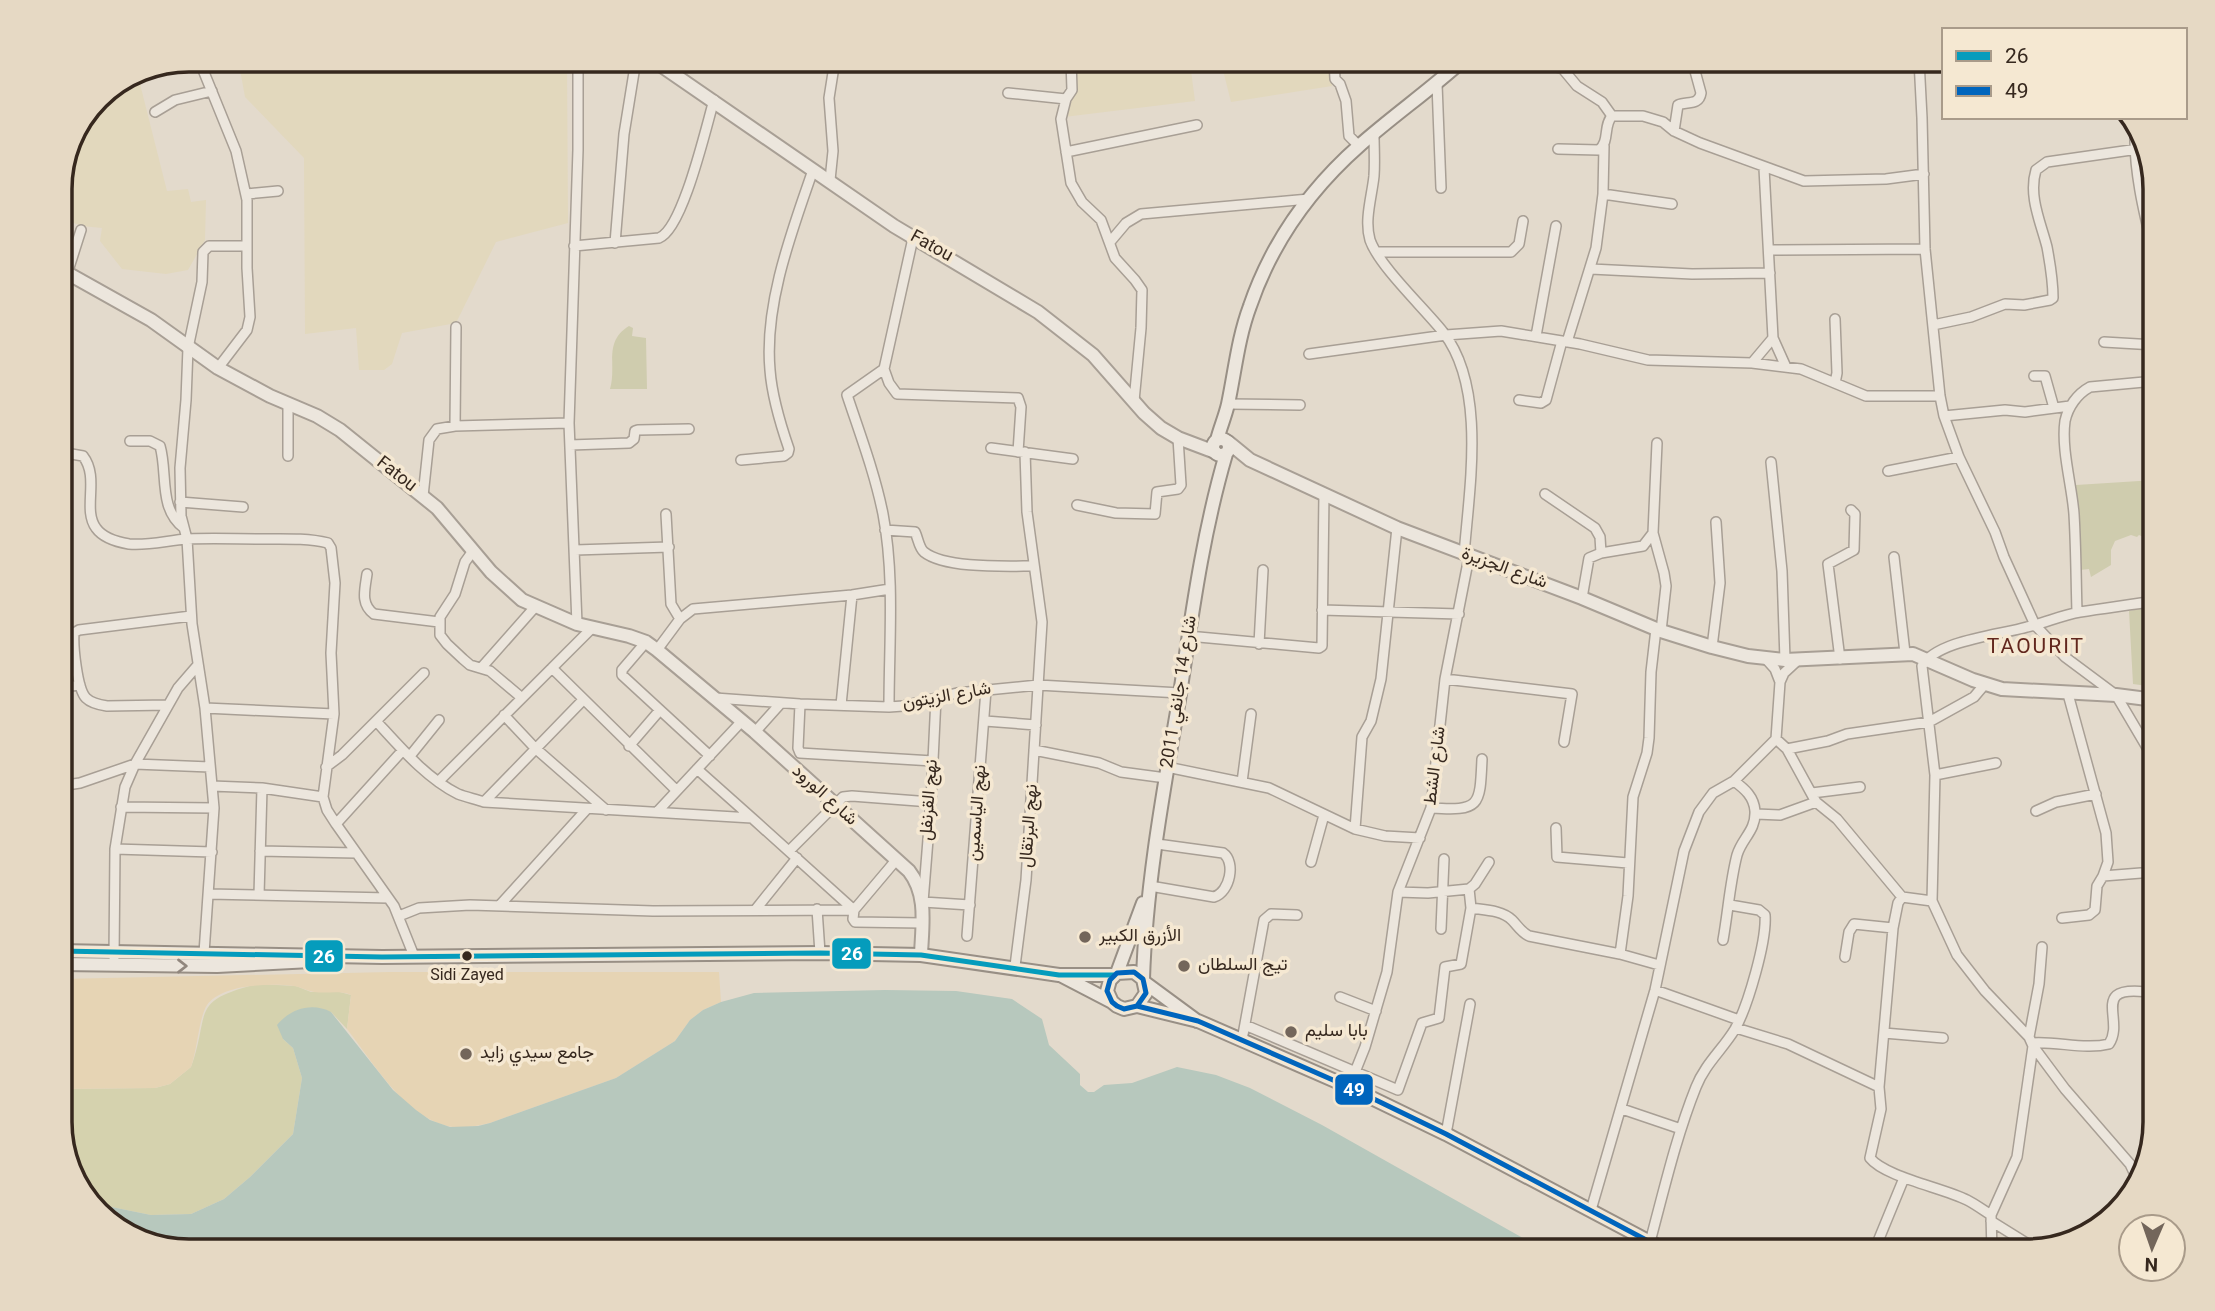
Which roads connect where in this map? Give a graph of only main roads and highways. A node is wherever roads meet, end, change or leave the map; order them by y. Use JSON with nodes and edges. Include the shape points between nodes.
{"nodes":[{"id":1,"x":671,"y":72,"type":"edge"},
{"id":2,"x":1449,"y":72,"type":"edge"},
{"id":3,"x":72,"y":276,"type":"edge"},
{"id":4,"x":1221,"y":447,"type":"junction"},
{"id":5,"x":713,"y":698,"type":"joint"},
{"id":6,"x":2143,"y":698,"type":"edge"},
{"id":7,"x":1150,"y":886,"type":"junction"},
{"id":8,"x":72,"y":953,"type":"edge"},
{"id":9,"x":921,"y":955,"type":"junction"},
{"id":10,"x":354,"y":956,"type":"junction"},
{"id":11,"x":114,"y":960,"type":"junction"},
{"id":12,"x":72,"y":963,"type":"edge"},
{"id":13,"x":1116,"y":974,"type":"junction"},
{"id":14,"x":1059,"y":975,"type":"junction"},
{"id":15,"x":1144,"y":981,"type":"junction"},
{"id":16,"x":1112,"y":1002,"type":"junction"},
{"id":17,"x":1137,"y":1006,"type":"junction"},
{"id":18,"x":1198,"y":1021,"type":"junction"},
{"id":19,"x":1644,"y":1239,"type":"edge"}],
"edges":[{"from":1,"to":4,"type":"main road","name":"Fatou","via":[[912,238],[1038,312],[1093,355],[1153,421],[1178,438]]},
{"from":2,"to":4,"type":"main road","name":"شارع 14 جانفي 2011","via":[[1359,146],[1288,225],[1258,283],[1241,335]]},
{"from":3,"to":5,"type":"main road","name":"Fatou","via":[[151,320],[218,368],[340,430],[437,508],[522,600],[577,624],[646,642]]},
{"from":4,"to":6,"type":"main road","name":"شارع الجزيرة","via":[[1397,528],[1712,647],[1792,660],[1905,653],[2010,690]]},
{"from":4,"to":7,"type":"main road","name":"شارع 14 جانفي 2011"},
{"from":5,"to":9,"type":"main road","name":"شارع الورود","via":[[914,877],[923,902]]},
{"from":7,"to":13,"type":"main road","name":"شارع 14 جانفي 2011"},
{"from":7,"to":15,"type":"main road","name":"شارع 14 جانفي 2011"},
{"from":8,"to":11,"type":"main road"},
{"from":9,"to":10,"type":"main road"},
{"from":9,"to":14,"type":"main road"},
{"from":10,"to":11,"type":"main road","via":[[204,953]]},
{"from":11,"to":10,"type":"main road","one_way":true,"via":[[270,965]]},
{"from":11,"to":12,"type":"main road"},
{"from":13,"to":14,"type":"main road"},
{"from":13,"to":15,"type":"main road","via":[[1134,972]]},
{"from":13,"to":16,"type":"main road","via":[[1107,991]]},
{"from":14,"to":16,"type":"main road"},
{"from":15,"to":17,"type":"main road","via":[[1144,998]]},
{"from":15,"to":18,"type":"main road"},
{"from":16,"to":17,"type":"main road","via":[[1124,1009]]},
{"from":17,"to":18,"type":"main road"},
{"from":18,"to":19,"type":"main road","via":[[1446,1134]]}]}
